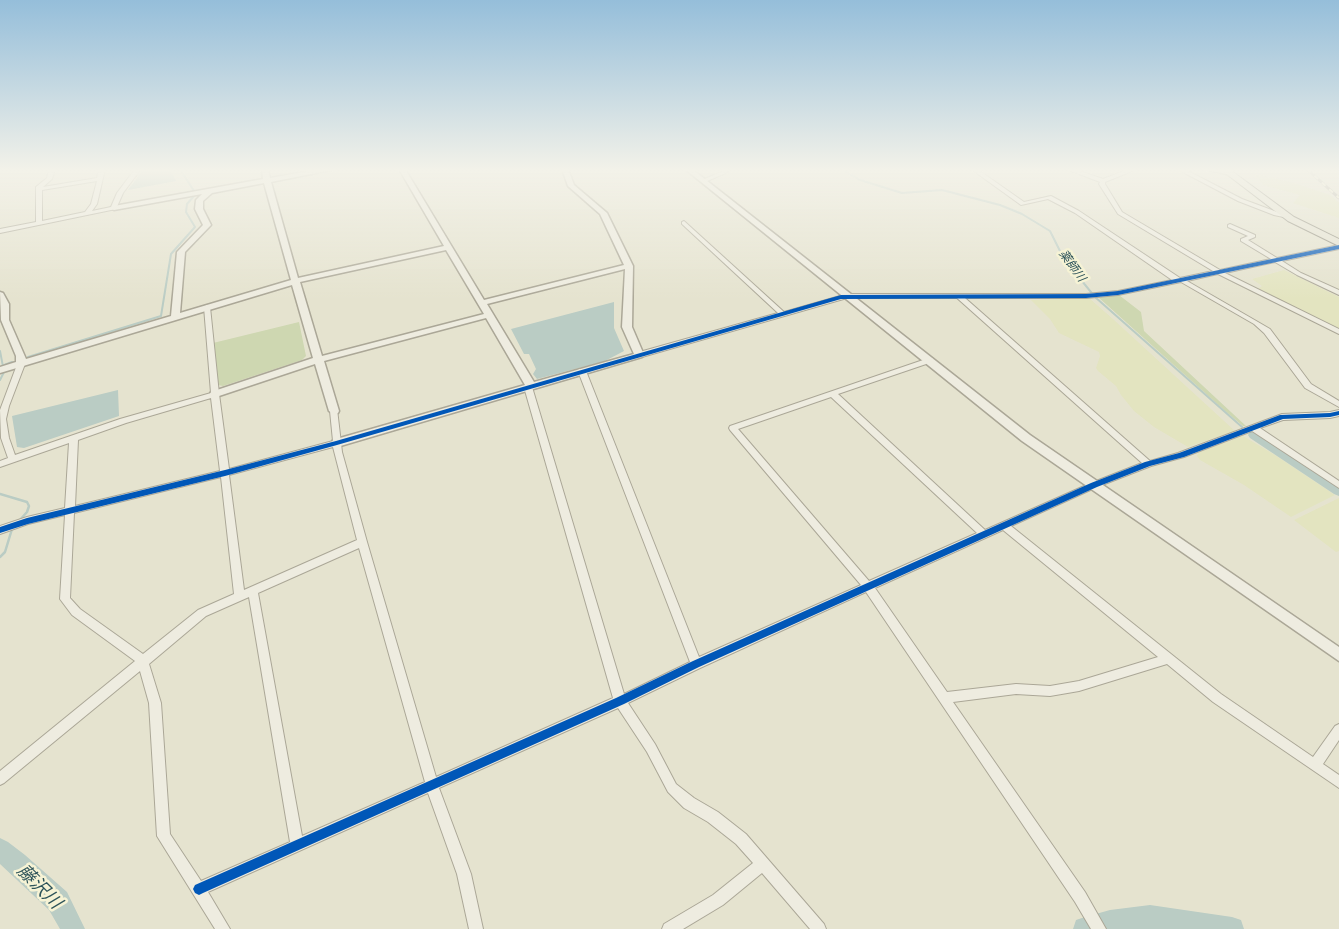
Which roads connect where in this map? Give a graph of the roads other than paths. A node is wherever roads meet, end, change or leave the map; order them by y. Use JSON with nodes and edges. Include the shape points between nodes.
{"nodes":[{"id":1,"x":39,"y":212,"type":"edge"},
{"id":2,"x":86,"y":212,"type":"edge"},
{"id":3,"x":200,"y":212,"type":"edge"},
{"id":4,"x":276,"y":212,"type":"edge"},
{"id":5,"x":428,"y":212,"type":"edge"},
{"id":6,"x":601,"y":212,"type":"edge"},
{"id":7,"x":742,"y":212,"type":"edge"},
{"id":8,"x":1078,"y":212,"type":"edge"},
{"id":9,"x":1120,"y":212,"type":"edge"},
{"id":10,"x":1272,"y":212,"type":"edge"},
{"id":11,"x":1283,"y":212,"type":"edge"},
{"id":12,"x":1288,"y":216,"type":"junction"},
{"id":13,"x":39,"y":222,"type":"junction"},
{"id":14,"x":684,"y":224,"type":"dead end"},
{"id":15,"x":1230,"y":226,"type":"dead end"},
{"id":16,"x":0,"y":231,"type":"edge"},
{"id":17,"x":1339,"y":243,"type":"edge"},
{"id":18,"x":449,"y":247,"type":"junction"},
{"id":19,"x":1339,"y":247,"type":"edge"},
{"id":20,"x":1278,"y":260,"type":"junction"},
{"id":21,"x":629,"y":266,"type":"junction"},
{"id":22,"x":1219,"y":272,"type":"junction"},
{"id":23,"x":295,"y":281,"type":"junction"},
{"id":24,"x":1183,"y":281,"type":"junction"},
{"id":25,"x":1339,"y":294,"type":"edge"},
{"id":26,"x":0,"y":295,"type":"edge"},
{"id":27,"x":958,"y":295,"type":"junction"},
{"id":28,"x":847,"y":296,"type":"junction"},
{"id":29,"x":482,"y":303,"type":"junction"},
{"id":30,"x":207,"y":307,"type":"junction"},
{"id":31,"x":783,"y":314,"type":"junction"},
{"id":32,"x":175,"y":316,"type":"junction"},
{"id":33,"x":489,"y":316,"type":"junction"},
{"id":34,"x":1339,"y":332,"type":"edge"},
{"id":35,"x":639,"y":355,"type":"junction"},
{"id":36,"x":318,"y":360,"type":"junction"},
{"id":37,"x":929,"y":360,"type":"junction"},
{"id":38,"x":21,"y":364,"type":"junction"},
{"id":39,"x":0,"y":370,"type":"edge"},
{"id":40,"x":582,"y":371,"type":"junction"},
{"id":41,"x":529,"y":386,"type":"junction"},
{"id":42,"x":215,"y":394,"type":"junction"},
{"id":43,"x":833,"y":394,"type":"junction"},
{"id":44,"x":1339,"y":404,"type":"edge"},
{"id":45,"x":334,"y":411,"type":"joint"},
{"id":46,"x":1339,"y":413,"type":"edge"},
{"id":47,"x":1253,"y":428,"type":"junction"},
{"id":48,"x":74,"y":438,"type":"junction"},
{"id":49,"x":336,"y":443,"type":"junction"},
{"id":50,"x":12,"y":458,"type":"junction"},
{"id":51,"x":0,"y":464,"type":"edge"},
{"id":52,"x":1148,"y":464,"type":"junction"},
{"id":53,"x":225,"y":473,"type":"junction"},
{"id":54,"x":1094,"y":484,"type":"junction"},
{"id":55,"x":1339,"y":484,"type":"edge"},
{"id":56,"x":71,"y":511,"type":"junction"},
{"id":57,"x":1004,"y":526,"type":"junction"},
{"id":58,"x":4,"y":529,"type":"edge"},
{"id":59,"x":985,"y":535,"type":"junction"},
{"id":60,"x":362,"y":542,"type":"junction"},
{"id":61,"x":868,"y":586,"type":"junction"},
{"id":62,"x":253,"y":591,"type":"junction"},
{"id":63,"x":240,"y":597,"type":"junction"},
{"id":64,"x":1339,"y":655,"type":"edge"},
{"id":65,"x":1167,"y":659,"type":"junction"},
{"id":66,"x":143,"y":663,"type":"junction"},
{"id":67,"x":696,"y":664,"type":"junction"},
{"id":68,"x":943,"y":698,"type":"junction"},
{"id":69,"x":620,"y":701,"type":"junction"},
{"id":70,"x":1339,"y":730,"type":"edge"},
{"id":71,"x":1315,"y":765,"type":"junction"},
{"id":72,"x":0,"y":779,"type":"edge"},
{"id":73,"x":1339,"y":782,"type":"edge"},
{"id":74,"x":432,"y":785,"type":"junction"},
{"id":75,"x":297,"y":846,"type":"junction"},
{"id":76,"x":762,"y":864,"type":"junction"},
{"id":77,"x":199,"y":889,"type":"junction"},
{"id":78,"x":222,"y":929,"type":"edge"},
{"id":79,"x":476,"y":929,"type":"edge"},
{"id":80,"x":669,"y":929,"type":"edge"},
{"id":81,"x":820,"y":929,"type":"edge"},
{"id":82,"x":1099,"y":929,"type":"edge"}],
"edges":[{"from":1,"to":13,"type":"street"},
{"from":2,"to":13,"type":"street"},
{"from":3,"to":32,"type":"street","via":[[207,225],[181,252]]},
{"from":4,"to":23,"type":"street"},
{"from":5,"to":18,"type":"street"},
{"from":6,"to":21,"type":"street"},
{"from":7,"to":28,"type":"street"},
{"from":8,"to":24,"type":"street","via":[[1175,279]]},
{"from":9,"to":22,"type":"street"},
{"from":10,"to":12,"type":"street"},
{"from":11,"to":12,"type":"main road"},
{"from":12,"to":17,"type":"main road"},
{"from":13,"to":16,"type":"street"},
{"from":14,"to":31,"type":"street"},
{"from":15,"to":20,"type":"street","via":[[1252,235],[1243,240]]},
{"from":18,"to":23,"type":"street"},
{"from":18,"to":29,"type":"street"},
{"from":19,"to":20,"type":"street"},
{"from":20,"to":22,"type":"street"},
{"from":20,"to":25,"type":"street"},
{"from":21,"to":29,"type":"street"},
{"from":21,"to":35,"type":"street","via":[[627,327]]},
{"from":22,"to":24,"type":"street"},
{"from":22,"to":34,"type":"street"},
{"from":23,"to":30,"type":"street"},
{"from":23,"to":36,"type":"street"},
{"from":24,"to":27,"type":"street","via":[[1086,296]]},
{"from":24,"to":44,"type":"street","via":[[1267,331],[1308,386]]},
{"from":26,"to":38,"type":"street"},
{"from":27,"to":28,"type":"street"},
{"from":27,"to":52,"type":"street"},
{"from":28,"to":31,"type":"street"},
{"from":28,"to":37,"type":"street"},
{"from":29,"to":33,"type":"street"},
{"from":30,"to":32,"type":"street"},
{"from":30,"to":42,"type":"street"},
{"from":31,"to":35,"type":"street"},
{"from":32,"to":38,"type":"street"},
{"from":33,"to":36,"type":"street"},
{"from":33,"to":41,"type":"street"},
{"from":35,"to":40,"type":"street"},
{"from":36,"to":42,"type":"street"},
{"from":36,"to":45,"type":"street"},
{"from":37,"to":43,"type":"street"},
{"from":37,"to":54,"type":"street","via":[[1026,438]]},
{"from":38,"to":39,"type":"street"},
{"from":38,"to":50,"type":"street","via":[[2,419]]},
{"from":40,"to":41,"type":"street"},
{"from":40,"to":67,"type":"street"},
{"from":41,"to":49,"type":"street"},
{"from":41,"to":69,"type":"street"},
{"from":42,"to":48,"type":"street"},
{"from":42,"to":53,"type":"street"},
{"from":43,"to":59,"type":"street"},
{"from":43,"to":61,"type":"street","via":[[733,428]]},
{"from":45,"to":49,"type":"street"},
{"from":46,"to":47,"type":"street","via":[[1287,416]]},
{"from":47,"to":52,"type":"street","via":[[1181,456]]},
{"from":47,"to":55,"type":"street"},
{"from":48,"to":50,"type":"street"},
{"from":48,"to":56,"type":"street"},
{"from":49,"to":53,"type":"street"},
{"from":49,"to":60,"type":"street"},
{"from":50,"to":51,"type":"street"},
{"from":52,"to":54,"type":"street"},
{"from":53,"to":56,"type":"street"},
{"from":53,"to":63,"type":"street"},
{"from":54,"to":57,"type":"street"},
{"from":54,"to":64,"type":"street"},
{"from":56,"to":58,"type":"street"},
{"from":56,"to":66,"type":"street","via":[[65,599],[76,612]]},
{"from":57,"to":59,"type":"street"},
{"from":57,"to":65,"type":"street"},
{"from":59,"to":61,"type":"street"},
{"from":60,"to":62,"type":"street"},
{"from":60,"to":74,"type":"street"},
{"from":61,"to":67,"type":"street"},
{"from":61,"to":68,"type":"street"},
{"from":62,"to":63,"type":"street"},
{"from":62,"to":75,"type":"street"},
{"from":63,"to":66,"type":"street","via":[[202,613]]},
{"from":65,"to":68,"type":"street","via":[[1069,688],[1050,691],[1016,689]]},
{"from":65,"to":71,"type":"street","via":[[1217,698]]},
{"from":66,"to":72,"type":"street"},
{"from":66,"to":77,"type":"street","via":[[155,703],[164,836]]},
{"from":67,"to":69,"type":"street"},
{"from":68,"to":82,"type":"street"},
{"from":69,"to":74,"type":"street"},
{"from":69,"to":76,"type":"street","via":[[672,788],[741,839]]},
{"from":70,"to":71,"type":"street"},
{"from":71,"to":73,"type":"street"},
{"from":74,"to":75,"type":"street"},
{"from":74,"to":79,"type":"street","via":[[464,874]]},
{"from":75,"to":77,"type":"street"},
{"from":76,"to":80,"type":"street","via":[[718,900]]},
{"from":76,"to":81,"type":"street"},
{"from":77,"to":78,"type":"street"}]}
